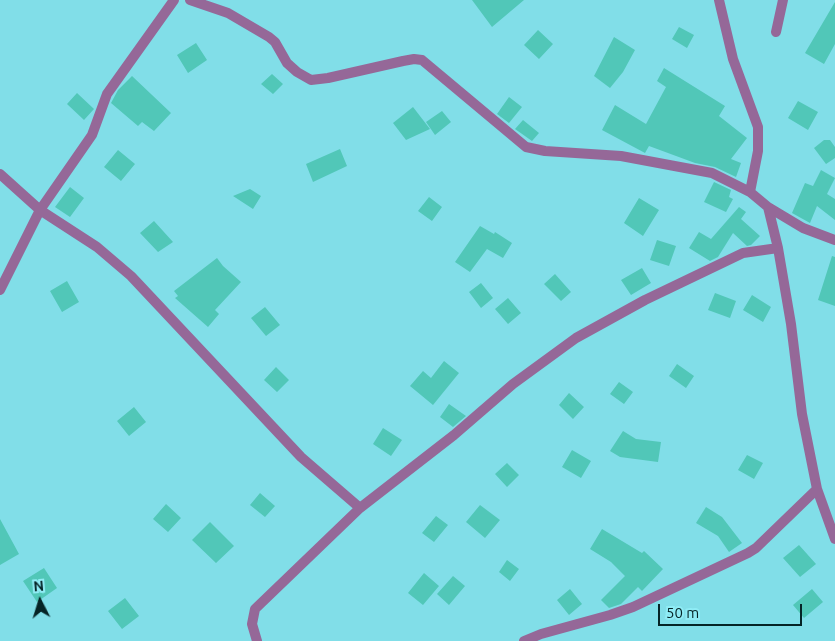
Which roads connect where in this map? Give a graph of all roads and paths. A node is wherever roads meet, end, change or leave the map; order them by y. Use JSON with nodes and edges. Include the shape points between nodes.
{"nodes":[{"id":1,"x":174,"y":0,"type":"edge"},
{"id":2,"x":190,"y":0,"type":"edge"},
{"id":3,"x":718,"y":0,"type":"edge"},
{"id":4,"x":783,"y":0,"type":"edge"},
{"id":5,"x":776,"y":32,"type":"dead end"},
{"id":6,"x":0,"y":174,"type":"edge"},
{"id":7,"x":750,"y":192,"type":"junction"},
{"id":8,"x":768,"y":207,"type":"junction"},
{"id":9,"x":40,"y":210,"type":"junction"},
{"id":10,"x":835,"y":240,"type":"edge"},
{"id":11,"x":778,"y":248,"type":"junction"},
{"id":12,"x":0,"y":290,"type":"edge"},
{"id":13,"x":817,"y":489,"type":"junction"},
{"id":14,"x":360,"y":508,"type":"junction"},
{"id":15,"x":835,"y":539,"type":"edge"},
{"id":16,"x":257,"y":641,"type":"edge"},
{"id":17,"x":524,"y":641,"type":"edge"}],
"edges":[{"from":1,"to":9,"type":"street","via":[[107,94],[92,135]]},
{"from":2,"to":7,"type":"street","via":[[228,13],[269,36],[286,63],[311,80],[422,60],[526,147],[621,156],[712,173]]},
{"from":3,"to":7,"type":"street","via":[[733,59],[758,127],[758,150]]},
{"from":4,"to":5,"type":"street"},
{"from":6,"to":9,"type":"street"},
{"from":7,"to":8,"type":"street"},
{"from":8,"to":10,"type":"street","via":[[803,228]]},
{"from":8,"to":11,"type":"street"},
{"from":9,"to":12,"type":"street"},
{"from":9,"to":14,"type":"street","via":[[97,247],[131,276],[301,457]]},
{"from":11,"to":13,"type":"street","via":[[802,414]]},
{"from":11,"to":14,"type":"street","via":[[743,253],[645,300],[576,338],[513,384]]},
{"from":13,"to":15,"type":"street"},
{"from":13,"to":17,"type":"street","via":[[748,553],[633,607]]},
{"from":14,"to":16,"type":"street","via":[[255,609],[252,624]]}]}
